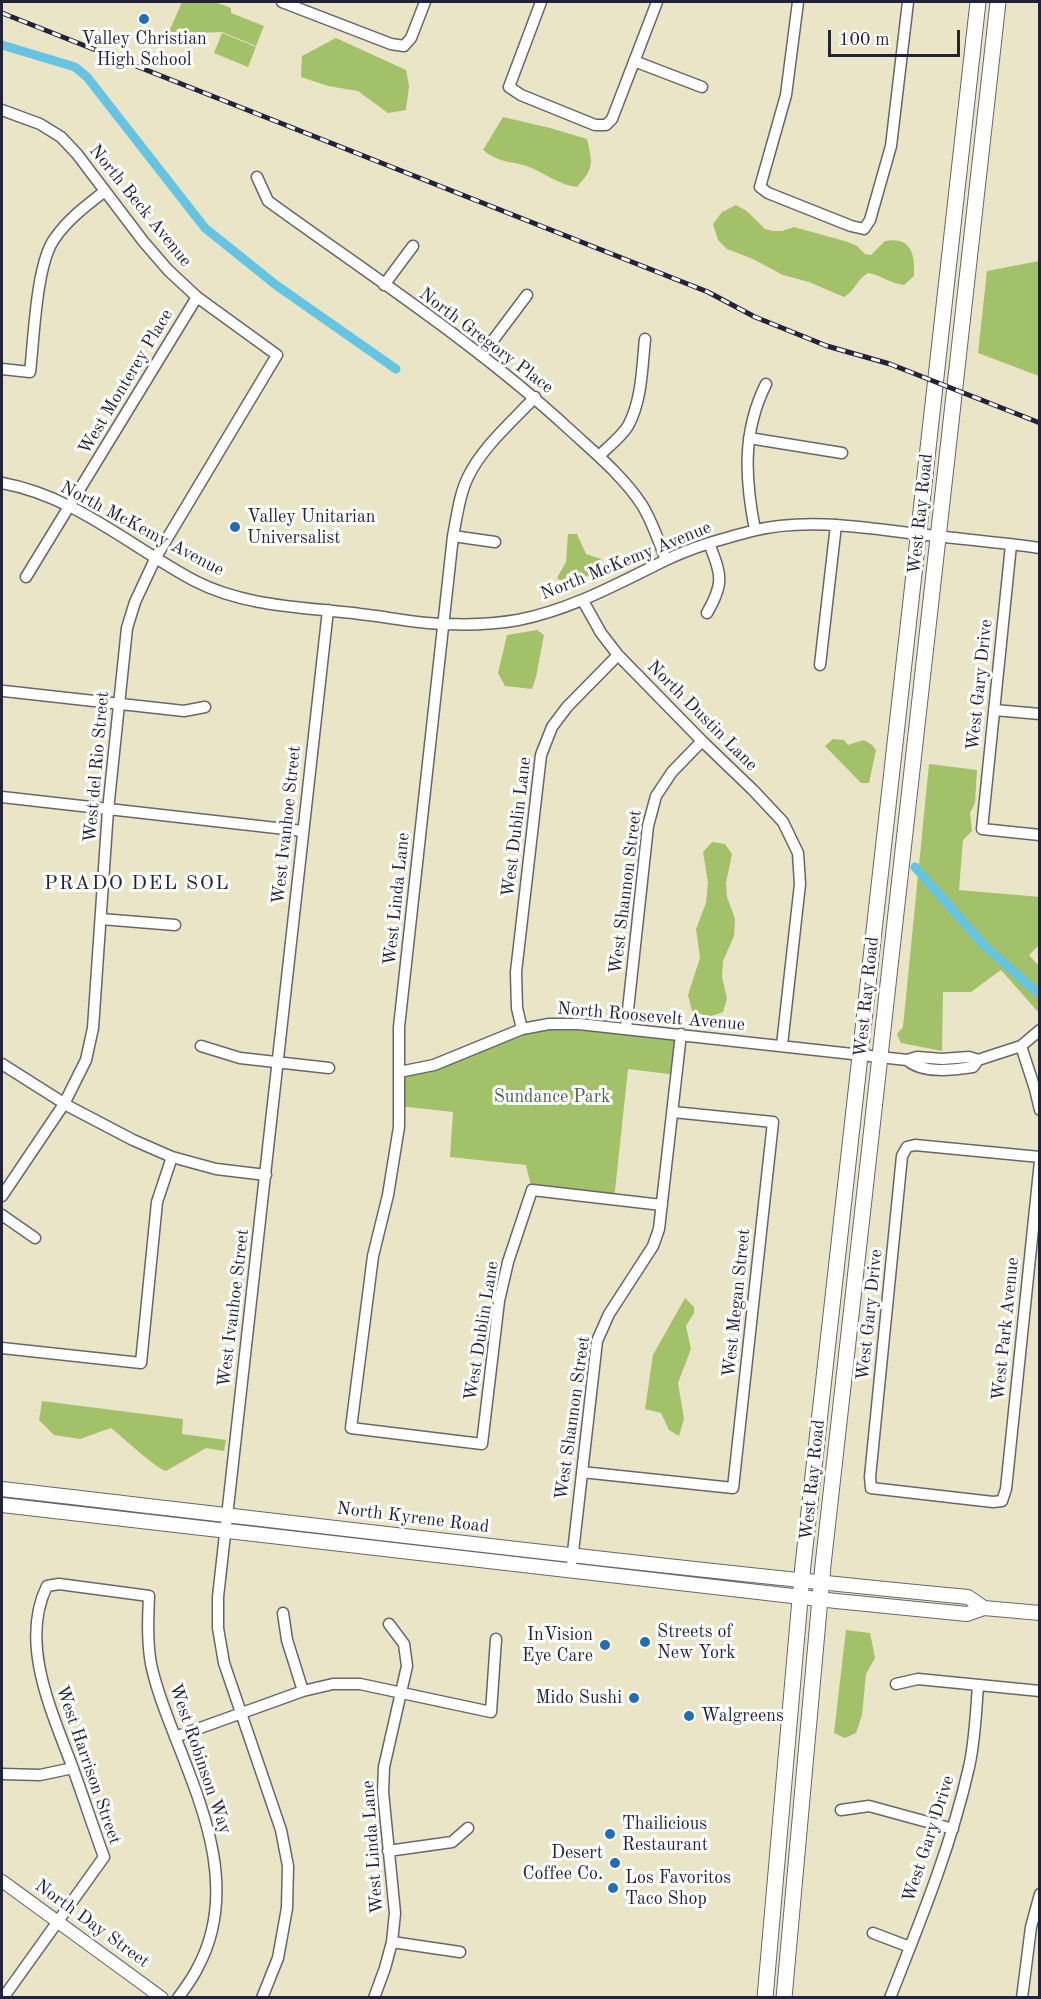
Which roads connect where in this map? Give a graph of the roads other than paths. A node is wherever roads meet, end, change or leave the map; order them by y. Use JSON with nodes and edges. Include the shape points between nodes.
{"nodes":[{"id":1,"x":282,"y":2,"type":"edge"},
{"id":2,"x":425,"y":2,"type":"edge"},
{"id":3,"x":541,"y":2,"type":"edge"},
{"id":4,"x":657,"y":2,"type":"edge"},
{"id":5,"x":798,"y":2,"type":"edge"},
{"id":6,"x":908,"y":2,"type":"edge"},
{"id":7,"x":978,"y":2,"type":"edge"},
{"id":8,"x":998,"y":2,"type":"edge"},
{"id":9,"x":305,"y":6,"type":"edge"},
{"id":10,"x":634,"y":61,"type":"junction"},
{"id":11,"x":702,"y":87,"type":"dead end"},
{"id":12,"x":2,"y":110,"type":"edge"},
{"id":13,"x":256,"y":177,"type":"dead end"},
{"id":14,"x":105,"y":191,"type":"junction"},
{"id":15,"x":413,"y":246,"type":"dead end"},
{"id":16,"x":384,"y":285,"type":"junction"},
{"id":17,"x":526,"y":295,"type":"dead end"},
{"id":18,"x":197,"y":297,"type":"junction"},
{"id":19,"x":645,"y":339,"type":"dead end"},
{"id":20,"x":277,"y":355,"type":"joint"},
{"id":21,"x":482,"y":355,"type":"junction"},
{"id":22,"x":2,"y":369,"type":"edge"},
{"id":23,"x":766,"y":384,"type":"dead end"},
{"id":24,"x":535,"y":397,"type":"junction"},
{"id":25,"x":749,"y":438,"type":"junction"},
{"id":26,"x":842,"y":453,"type":"dead end"},
{"id":27,"x":598,"y":456,"type":"junction"},
{"id":28,"x":2,"y":483,"type":"edge"},
{"id":29,"x":71,"y":506,"type":"junction"},
{"id":30,"x":836,"y":525,"type":"junction"},
{"id":31,"x":755,"y":530,"type":"junction"},
{"id":32,"x":919,"y":534,"type":"junction"},
{"id":33,"x":453,"y":536,"type":"junction"},
{"id":34,"x":938,"y":537,"type":"junction"},
{"id":35,"x":495,"y":542,"type":"dead end"},
{"id":36,"x":709,"y":543,"type":"junction"},
{"id":37,"x":1011,"y":545,"type":"junction"},
{"id":38,"x":1040,"y":548,"type":"edge"},
{"id":39,"x":156,"y":557,"type":"junction"},
{"id":40,"x":666,"y":560,"type":"junction"},
{"id":41,"x":26,"y":577,"type":"dead end"},
{"id":42,"x":583,"y":601,"type":"junction"},
{"id":43,"x":328,"y":610,"type":"junction"},
{"id":44,"x":706,"y":613,"type":"dead end"},
{"id":45,"x":444,"y":624,"type":"junction"},
{"id":46,"x":618,"y":656,"type":"junction"},
{"id":47,"x":820,"y":665,"type":"dead end"},
{"id":48,"x":4,"y":691,"type":"dead end"},
{"id":49,"x":120,"y":704,"type":"junction"},
{"id":50,"x":205,"y":706,"type":"dead end"},
{"id":51,"x":994,"y":710,"type":"junction"},
{"id":52,"x":1040,"y":714,"type":"edge"},
{"id":53,"x":702,"y":741,"type":"junction"},
{"id":54,"x":2,"y":797,"type":"edge"},
{"id":55,"x":108,"y":810,"type":"junction"},
{"id":56,"x":303,"y":831,"type":"junction"},
{"id":57,"x":1040,"y":835,"type":"edge"},
{"id":58,"x":101,"y":919,"type":"junction"},
{"id":59,"x":175,"y":926,"type":"dead end"},
{"id":60,"x":626,"y":1028,"type":"junction"},
{"id":61,"x":522,"y":1029,"type":"junction"},
{"id":62,"x":1040,"y":1030,"type":"edge"},
{"id":63,"x":681,"y":1034,"type":"junction"},
{"id":64,"x":201,"y":1046,"type":"dead end"},
{"id":65,"x":782,"y":1046,"type":"junction"},
{"id":66,"x":1021,"y":1046,"type":"junction"},
{"id":67,"x":860,"y":1054,"type":"junction"},
{"id":68,"x":879,"y":1057,"type":"junction"},
{"id":69,"x":277,"y":1063,"type":"junction"},
{"id":70,"x":2,"y":1064,"type":"edge"},
{"id":71,"x":330,"y":1068,"type":"dead end"},
{"id":72,"x":399,"y":1072,"type":"junction"},
{"id":73,"x":64,"y":1104,"type":"junction"},
{"id":74,"x":1040,"y":1110,"type":"edge"},
{"id":75,"x":673,"y":1112,"type":"junction"},
{"id":76,"x":171,"y":1157,"type":"junction"},
{"id":77,"x":1040,"y":1159,"type":"edge"},
{"id":78,"x":266,"y":1175,"type":"junction"},
{"id":79,"x":2,"y":1196,"type":"edge"},
{"id":80,"x":662,"y":1205,"type":"junction"},
{"id":81,"x":2,"y":1215,"type":"edge"},
{"id":82,"x":35,"y":1238,"type":"dead end"},
{"id":83,"x":2,"y":1348,"type":"edge"},
{"id":84,"x":482,"y":1444,"type":"joint"},
{"id":85,"x":582,"y":1472,"type":"junction"},
{"id":86,"x":2,"y":1489,"type":"edge"},
{"id":87,"x":1002,"y":1501,"type":"joint"},
{"id":88,"x":2,"y":1505,"type":"edge"},
{"id":89,"x":226,"y":1515,"type":"junction"},
{"id":90,"x":224,"y":1530,"type":"junction"},
{"id":91,"x":573,"y":1555,"type":"junction"},
{"id":92,"x":571,"y":1570,"type":"junction"},
{"id":93,"x":821,"y":1583,"type":"junction"},
{"id":94,"x":801,"y":1589,"type":"junction"},
{"id":95,"x":149,"y":1596,"type":"joint"},
{"id":96,"x":820,"y":1599,"type":"junction"},
{"id":97,"x":984,"y":1608,"type":"junction"},
{"id":98,"x":284,"y":1613,"type":"dead end"},
{"id":99,"x":1040,"y":1613,"type":"edge"},
{"id":100,"x":389,"y":1624,"type":"dead end"},
{"id":101,"x":496,"y":1639,"type":"dead end"},
{"id":102,"x":896,"y":1684,"type":"dead end"},
{"id":103,"x":978,"y":1685,"type":"junction"},
{"id":104,"x":303,"y":1691,"type":"junction"},
{"id":105,"x":1040,"y":1691,"type":"edge"},
{"id":106,"x":402,"y":1692,"type":"junction"},
{"id":107,"x":241,"y":1713,"type":"junction"},
{"id":108,"x":175,"y":1737,"type":"junction"},
{"id":109,"x":73,"y":1768,"type":"junction"},
{"id":110,"x":2,"y":1774,"type":"edge"},
{"id":111,"x":841,"y":1810,"type":"dead end"},
{"id":112,"x":468,"y":1828,"type":"dead end"},
{"id":113,"x":953,"y":1829,"type":"junction"},
{"id":114,"x":388,"y":1851,"type":"junction"},
{"id":115,"x":2,"y":1881,"type":"edge"},
{"id":116,"x":1040,"y":1894,"type":"edge"},
{"id":117,"x":58,"y":1922,"type":"junction"},
{"id":118,"x":1035,"y":1928,"type":"edge"},
{"id":119,"x":873,"y":1933,"type":"dead end"},
{"id":120,"x":392,"y":1942,"type":"junction"},
{"id":121,"x":910,"y":1947,"type":"junction"},
{"id":122,"x":460,"y":1952,"type":"dead end"},
{"id":123,"x":3,"y":1998,"type":"edge"},
{"id":124,"x":162,"y":1998,"type":"edge"},
{"id":125,"x":178,"y":1998,"type":"edge"},
{"id":126,"x":262,"y":1998,"type":"edge"},
{"id":127,"x":374,"y":1998,"type":"edge"},
{"id":128,"x":765,"y":1998,"type":"edge"},
{"id":129,"x":784,"y":1998,"type":"edge"},
{"id":130,"x":890,"y":1998,"type":"edge"},
{"id":131,"x":1022,"y":1998,"type":"edge"}],
"edges":[{"from":1,"to":9,"type":"street"},
{"from":2,"to":9,"type":"street","via":[[404,46],[391,44]]},
{"from":3,"to":10,"type":"street","via":[[509,87],[521,95],[595,125],[606,125],[612,119]]},
{"from":4,"to":10,"type":"street"},
{"from":5,"to":6,"type":"street","via":[[786,95],[760,187],[864,229],[891,146]]},
{"from":7,"to":32,"type":"main road","name":"West Ray Road"},
{"from":8,"to":34,"type":"main road","name":"West Ray Road"},
{"from":10,"to":11,"type":"street"},
{"from":12,"to":14,"type":"street","name":"North Beck Avenue","via":[[40,124],[61,137]]},
{"from":13,"to":16,"type":"street","name":"North Gregory Place","via":[[268,201]]},
{"from":14,"to":18,"type":"street","name":"North Beck Avenue","via":[[168,270]]},
{"from":14,"to":22,"type":"street","via":[[53,239],[42,270],[30,372]]},
{"from":15,"to":16,"type":"street"},
{"from":16,"to":21,"type":"street","name":"North Gregory Place"},
{"from":17,"to":21,"type":"street"},
{"from":18,"to":20,"type":"street","name":"North Beck Avenue"},
{"from":18,"to":29,"type":"street","name":"West Monterey Place"},
{"from":19,"to":27,"type":"street","via":[[637,404],[627,428]]},
{"from":20,"to":39,"type":"street","name":"West del Rio Street"},
{"from":21,"to":24,"type":"street","name":"North Gregory Place"},
{"from":23,"to":25,"type":"street"},
{"from":24,"to":27,"type":"street","name":"North Gregory Place"},
{"from":24,"to":33,"type":"street","name":"West Linda Lane","via":[[488,448],[468,478]]},
{"from":25,"to":26,"type":"street"},
{"from":25,"to":31,"type":"street","via":[[747,482]]},
{"from":27,"to":40,"type":"street","name":"North Gregory Place","via":[[643,507]]},
{"from":28,"to":29,"type":"street","name":"North McKemy Avenue"},
{"from":29,"to":39,"type":"street","name":"North McKemy Avenue"},
{"from":29,"to":41,"type":"street","name":"West Monterey Place"},
{"from":30,"to":31,"type":"street","name":"North McKemy Avenue"},
{"from":30,"to":32,"type":"street","name":"North McKemy Avenue"},
{"from":30,"to":47,"type":"street"},
{"from":31,"to":36,"type":"street","name":"North McKemy Avenue"},
{"from":32,"to":34,"type":"street","name":"North McKemy Avenue"},
{"from":32,"to":67,"type":"main road","name":"West Ray Road"},
{"from":33,"to":35,"type":"street"},
{"from":33,"to":45,"type":"street","name":"West Linda Lane"},
{"from":34,"to":37,"type":"street","name":"North McKemy Avenue"},
{"from":34,"to":68,"type":"main road","name":"West Ray Road"},
{"from":36,"to":40,"type":"street","name":"North McKemy Avenue"},
{"from":36,"to":44,"type":"street","via":[[720,581]]},
{"from":37,"to":38,"type":"street","name":"North McKemy Avenue"},
{"from":37,"to":51,"type":"street","name":"West Gary Drive"},
{"from":39,"to":43,"type":"street","name":"North McKemy Avenue","via":[[197,582],[238,597]]},
{"from":39,"to":49,"type":"street","name":"West del Rio Street","via":[[127,628]]},
{"from":40,"to":42,"type":"street","name":"North McKemy Avenue"},
{"from":42,"to":45,"type":"street","name":"North McKemy Avenue","via":[[519,620]]},
{"from":42,"to":46,"type":"street","name":"North Dustin Lane"},
{"from":43,"to":45,"type":"street","name":"North McKemy Avenue"},
{"from":43,"to":56,"type":"street","name":"West Ivanhoe Street"},
{"from":45,"to":72,"type":"street","name":"West Linda Lane","via":[[399,1027]]},
{"from":46,"to":53,"type":"street","name":"North Dustin Lane"},
{"from":46,"to":61,"type":"street","name":"West Dublin Lane","via":[[552,727],[541,754],[516,972]]},
{"from":48,"to":49,"type":"street"},
{"from":49,"to":50,"type":"street","via":[[184,711]]},
{"from":49,"to":55,"type":"street","name":"West del Rio Street"},
{"from":51,"to":52,"type":"street"},
{"from":51,"to":57,"type":"street","name":"West Gary Drive","via":[[982,829]]},
{"from":53,"to":60,"type":"street","name":"West Shannon Street","via":[[672,771],[656,796],[648,826]]},
{"from":53,"to":65,"type":"street","name":"North Dustin Lane","via":[[783,822],[798,853],[800,884]]},
{"from":54,"to":55,"type":"street"},
{"from":55,"to":56,"type":"street"},
{"from":55,"to":58,"type":"street","name":"West del Rio Street"},
{"from":56,"to":69,"type":"street","name":"West Ivanhoe Street"},
{"from":58,"to":59,"type":"street"},
{"from":58,"to":73,"type":"street","name":"West del Rio Street","via":[[93,1028],[86,1060]]},
{"from":60,"to":61,"type":"street","name":"North Roosevelt Avenue","via":[[559,1024]]},
{"from":60,"to":63,"type":"street","name":"North Roosevelt Avenue"},
{"from":61,"to":72,"type":"street","name":"North Roosevelt Avenue","via":[[434,1065]]},
{"from":62,"to":66,"type":"street","name":"North Roosevelt Avenue"},
{"from":63,"to":65,"type":"street","name":"North Roosevelt Avenue"},
{"from":63,"to":75,"type":"street","name":"West Shannon Street"},
{"from":64,"to":69,"type":"street","via":[[240,1058]]},
{"from":65,"to":67,"type":"street","name":"North Roosevelt Avenue"},
{"from":66,"to":68,"type":"street","name":"North Roosevelt Avenue","via":[[978,1060]]},
{"from":66,"to":74,"type":"street"},
{"from":67,"to":68,"type":"street","name":"North Roosevelt Avenue"},
{"from":67,"to":94,"type":"main road","name":"West Ray Road"},
{"from":68,"to":93,"type":"main road","name":"West Ray Road"},
{"from":69,"to":71,"type":"street"},
{"from":69,"to":78,"type":"street","name":"West Ivanhoe Street"},
{"from":70,"to":73,"type":"street"},
{"from":72,"to":84,"type":"street","name":"West Linda Lane","via":[[399,1126],[373,1256],[351,1428]]},
{"from":73,"to":76,"type":"street"},
{"from":73,"to":79,"type":"street","name":"West del Rio Street"},
{"from":75,"to":80,"type":"street","name":"West Shannon Street"},
{"from":75,"to":85,"type":"street","name":"West Megan Street","via":[[773,1122],[733,1488]]},
{"from":76,"to":78,"type":"street","via":[[216,1169]]},
{"from":76,"to":83,"type":"street","via":[[157,1202],[141,1363]]},
{"from":77,"to":87,"type":"street","name":"West Park Avenue"},
{"from":77,"to":87,"type":"street","name":"West Gary Drive","via":[[915,1145],[907,1147],[902,1155],[871,1488]]},
{"from":78,"to":89,"type":"street","name":"West Ivanhoe Street"},
{"from":80,"to":84,"type":"street","name":"West Dublin Lane","via":[[532,1190],[499,1301]]},
{"from":80,"to":85,"type":"street","name":"West Shannon Street","via":[[653,1246],[609,1314],[597,1341]]},
{"from":81,"to":82,"type":"street"},
{"from":85,"to":91,"type":"street","name":"West Shannon Street"},
{"from":86,"to":89,"type":"main road","name":"North Kyrene Road"},
{"from":88,"to":90,"type":"main road","name":"North Kyrene Road"},
{"from":89,"to":90,"type":"street","name":"West Ivanhoe Street"},
{"from":89,"to":91,"type":"main road","name":"North Kyrene Road"},
{"from":90,"to":92,"type":"main road","name":"North Kyrene Road"},
{"from":90,"to":107,"type":"street","name":"West Ivanhoe Street","via":[[218,1628],[224,1663]]},
{"from":91,"to":92,"type":"street","name":"West Shannon Street"},
{"from":91,"to":94,"type":"main road","name":"North Kyrene Road"},
{"from":92,"to":94,"type":"main road","name":"North Kyrene Road"},
{"from":93,"to":94,"type":"main road","name":"North Kyrene Road"},
{"from":93,"to":96,"type":"main road","name":"West Ray Road"},
{"from":93,"to":97,"type":"main road","name":"North Kyrene Road","via":[[968,1597]]},
{"from":94,"to":96,"type":"main road"},
{"from":94,"to":128,"type":"main road","name":"West Ray Road"},
{"from":95,"to":108,"type":"street","name":"West Robinson Way","via":[[151,1665]]},
{"from":95,"to":109,"type":"street","name":"West Harrison Street","via":[[59,1584],[47,1586],[41,1597],[36,1638],[43,1686]]},
{"from":96,"to":97,"type":"main road","via":[[967,1614]]},
{"from":96,"to":129,"type":"main road","name":"West Ray Road"},
{"from":97,"to":99,"type":"main road"},
{"from":98,"to":104,"type":"street","via":[[287,1640]]},
{"from":100,"to":106,"type":"street","name":"West Linda Lane","via":[[404,1644]]},
{"from":101,"to":106,"type":"street","via":[[491,1712]]},
{"from":102,"to":103,"type":"street","via":[[918,1679]]},
{"from":103,"to":105,"type":"street"},
{"from":103,"to":113,"type":"street","name":"West Gary Drive","via":[[970,1766]]},
{"from":104,"to":106,"type":"street","via":[[333,1684],[360,1684]]},
{"from":104,"to":107,"type":"street"},
{"from":106,"to":114,"type":"street","name":"West Linda Lane","via":[[384,1767]]},
{"from":107,"to":108,"type":"street"},
{"from":107,"to":126,"type":"street","name":"West Ivanhoe Street","via":[[281,1830],[288,1866],[287,1908],[278,1958]]},
{"from":108,"to":125,"type":"street","name":"West Robinson Way","via":[[212,1839],[217,1892],[212,1929],[199,1966]]},
{"from":109,"to":110,"type":"street","via":[[40,1775]]},
{"from":109,"to":117,"type":"street","name":"West Harrison Street","via":[[104,1857]]},
{"from":111,"to":113,"type":"street","via":[[869,1806]]},
{"from":112,"to":114,"type":"street","via":[[452,1842]]},
{"from":113,"to":121,"type":"street","name":"West Gary Drive"},
{"from":114,"to":120,"type":"street","name":"West Linda Lane","via":[[395,1913]]},
{"from":115,"to":117,"type":"street","name":"North Day Street"},
{"from":116,"to":118,"type":"street"},
{"from":117,"to":123,"type":"street","name":"West Harrison Street"},
{"from":117,"to":124,"type":"street","name":"North Day Street"},
{"from":118,"to":131,"type":"street"},
{"from":119,"to":121,"type":"street"},
{"from":120,"to":122,"type":"street"},
{"from":120,"to":127,"type":"street","name":"West Linda Lane"},
{"from":121,"to":130,"type":"street","name":"West Gary Drive"}]}
